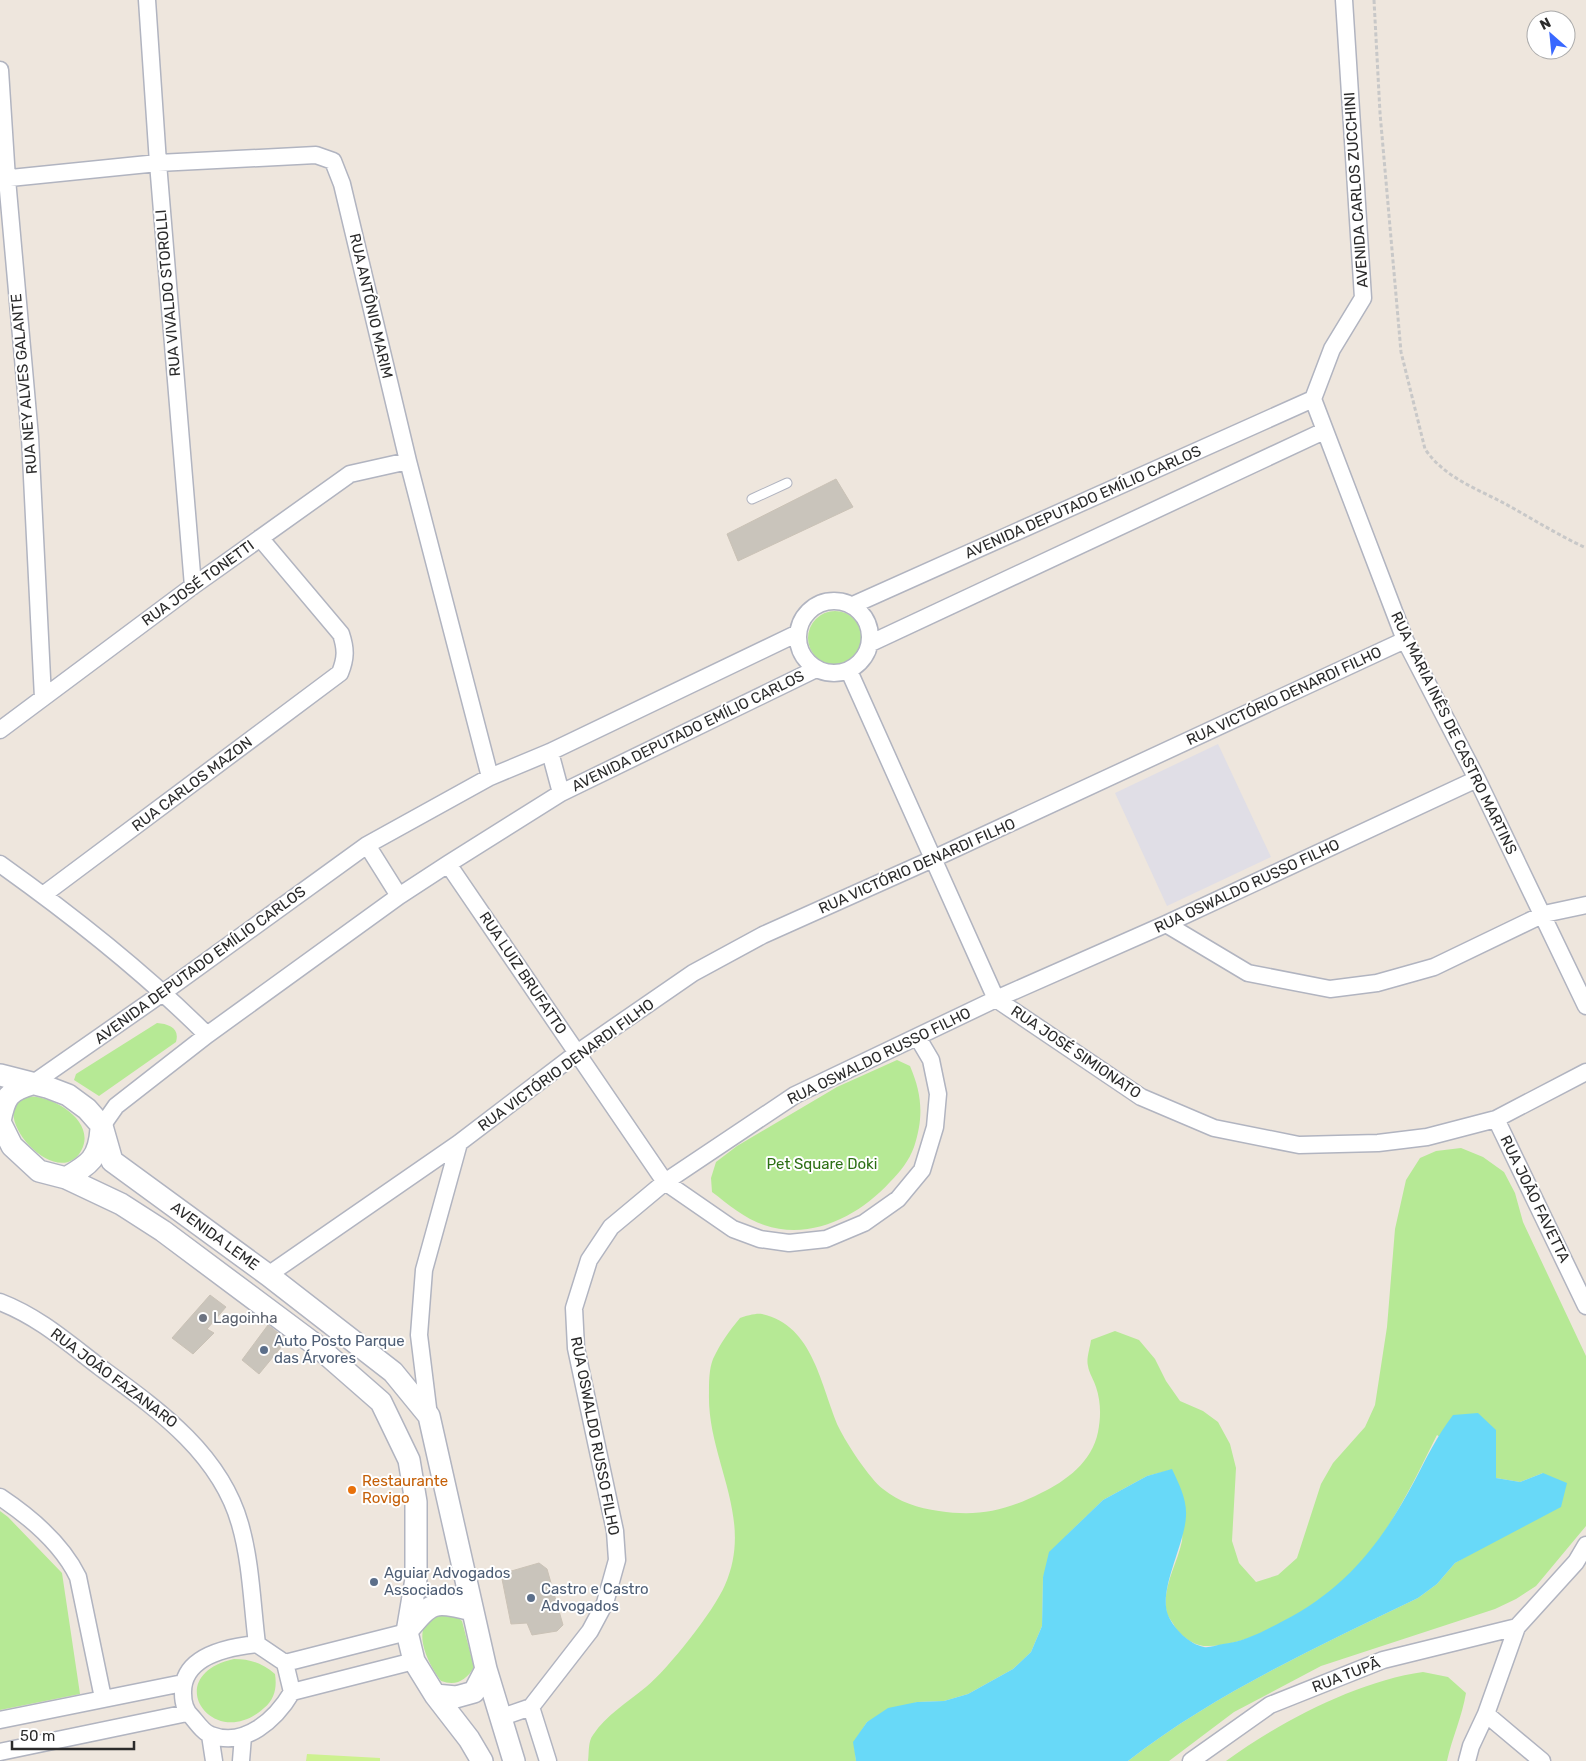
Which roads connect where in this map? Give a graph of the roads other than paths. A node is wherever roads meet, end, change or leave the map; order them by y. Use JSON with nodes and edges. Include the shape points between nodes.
{"nodes":[{"id":1,"x":147,"y":0,"type":"edge"},
{"id":2,"x":1344,"y":0,"type":"edge"},
{"id":3,"x":0,"y":70,"type":"edge"},
{"id":4,"x":158,"y":163,"type":"junction"},
{"id":5,"x":4,"y":179,"type":"edge"},
{"id":6,"x":1313,"y":399,"type":"junction"},
{"id":7,"x":1324,"y":431,"type":"junction"},
{"id":8,"x":408,"y":461,"type":"junction"},
{"id":9,"x":787,"y":483,"type":"dead end"},
{"id":10,"x":752,"y":499,"type":"dead end"},
{"id":11,"x":260,"y":538,"type":"junction"},
{"id":12,"x":193,"y":586,"type":"junction"},
{"id":13,"x":853,"y":605,"type":"junction"},
{"id":14,"x":798,"y":633,"type":"junction"},
{"id":15,"x":1405,"y":640,"type":"junction"},
{"id":16,"x":870,"y":643,"type":"junction"},
{"id":17,"x":816,"y":669,"type":"junction"},
{"id":18,"x":849,"y":670,"type":"junction"},
{"id":19,"x":43,"y":698,"type":"junction"},
{"id":20,"x":0,"y":730,"type":"edge"},
{"id":21,"x":550,"y":752,"type":"junction"},
{"id":22,"x":490,"y":777,"type":"junction"},
{"id":23,"x":1477,"y":779,"type":"junction"},
{"id":24,"x":561,"y":794,"type":"junction"},
{"id":25,"x":367,"y":845,"type":"junction"},
{"id":26,"x":935,"y":858,"type":"junction"},
{"id":27,"x":0,"y":864,"type":"edge"},
{"id":28,"x":448,"y":864,"type":"junction"},
{"id":29,"x":43,"y":895,"type":"junction"},
{"id":30,"x":399,"y":896,"type":"junction"},
{"id":31,"x":1586,"y":905,"type":"edge"},
{"id":32,"x":1544,"y":914,"type":"junction"},
{"id":33,"x":1166,"y":924,"type":"junction"},
{"id":34,"x":164,"y":992,"type":"junction"},
{"id":35,"x":996,"y":999,"type":"junction"},
{"id":36,"x":1586,"y":1006,"type":"edge"},
{"id":37,"x":207,"y":1035,"type":"junction"},
{"id":38,"x":918,"y":1038,"type":"junction"},
{"id":39,"x":577,"y":1052,"type":"junction"},
{"id":40,"x":1586,"y":1072,"type":"edge"},
{"id":41,"x":0,"y":1075,"type":"edge"},
{"id":42,"x":32,"y":1084,"type":"junction"},
{"id":43,"x":1496,"y":1119,"type":"junction"},
{"id":44,"x":0,"y":1122,"type":"edge"},
{"id":45,"x":102,"y":1126,"type":"junction"},
{"id":46,"x":459,"y":1143,"type":"junction"},
{"id":47,"x":66,"y":1178,"type":"junction"},
{"id":48,"x":665,"y":1182,"type":"junction"},
{"id":49,"x":268,"y":1275,"type":"junction"},
{"id":50,"x":0,"y":1302,"type":"edge"},
{"id":51,"x":1586,"y":1306,"type":"edge"},
{"id":52,"x":429,"y":1416,"type":"junction"},
{"id":53,"x":0,"y":1497,"type":"edge"},
{"id":54,"x":1586,"y":1545,"type":"edge"},
{"id":55,"x":1581,"y":1566,"type":"edge"},
{"id":56,"x":472,"y":1610,"type":"junction"},
{"id":57,"x":1516,"y":1627,"type":"junction"},
{"id":58,"x":407,"y":1632,"type":"junction"},
{"id":59,"x":257,"y":1644,"type":"junction"},
{"id":60,"x":414,"y":1661,"type":"junction"},
{"id":61,"x":285,"y":1663,"type":"junction"},
{"id":62,"x":486,"y":1669,"type":"junction"},
{"id":63,"x":182,"y":1683,"type":"junction"},
{"id":64,"x":292,"y":1692,"type":"junction"},
{"id":65,"x":435,"y":1695,"type":"junction"},
{"id":66,"x":104,"y":1698,"type":"junction"},
{"id":67,"x":531,"y":1707,"type":"junction"},
{"id":68,"x":187,"y":1713,"type":"junction"},
{"id":69,"x":1486,"y":1714,"type":"junction"},
{"id":70,"x":502,"y":1717,"type":"junction"},
{"id":71,"x":0,"y":1720,"type":"edge"},
{"id":72,"x":210,"y":1735,"type":"junction"},
{"id":73,"x":243,"y":1736,"type":"junction"},
{"id":74,"x":0,"y":1752,"type":"edge"},
{"id":75,"x":214,"y":1761,"type":"edge"},
{"id":76,"x":241,"y":1761,"type":"edge"},
{"id":77,"x":482,"y":1761,"type":"edge"},
{"id":78,"x":514,"y":1761,"type":"edge"},
{"id":79,"x":548,"y":1761,"type":"edge"},
{"id":80,"x":1191,"y":1761,"type":"edge"},
{"id":81,"x":1468,"y":1761,"type":"edge"},
{"id":82,"x":1541,"y":1761,"type":"edge"}],
"edges":[{"from":1,"to":4,"type":"street","name":"RUA VIVALDO STOROLLI"},
{"from":2,"to":6,"type":"street","name":"AVENIDA CARLOS ZUCCHINI","via":[[1363,298],[1332,349]]},
{"from":3,"to":5,"type":"street","name":"RUA NEY ALVES GALANTE"},
{"from":4,"to":5,"type":"street","name":"RUA ANTÔNIO MARIM"},
{"from":4,"to":8,"type":"street","name":"RUA ANTÔNIO MARIM","via":[[316,155],[333,161],[342,184]]},
{"from":4,"to":12,"type":"street","name":"RUA VIVALDO STOROLLI"},
{"from":5,"to":19,"type":"street","name":"RUA NEY ALVES GALANTE","via":[[30,437]]},
{"from":6,"to":7,"type":"street","name":"RUA MARIA INÊS DE CASTRO MARTINS"},
{"from":6,"to":13,"type":"street","name":"AVENIDA DEPUTADO EMÍLIO CARLOS"},
{"from":7,"to":15,"type":"street","name":"RUA MARIA INÊS DE CASTRO MARTINS"},
{"from":7,"to":16,"type":"street"},
{"from":8,"to":11,"type":"street","name":"RUA JOSÉ TONETTI","via":[[350,474]]},
{"from":8,"to":22,"type":"street","name":"RUA ANTÔNIO MARIM"},
{"from":9,"to":10,"type":"lane"},
{"from":11,"to":12,"type":"street","name":"RUA JOSÉ TONETTI"},
{"from":11,"to":29,"type":"street","name":"RUA CARLOS MAZON","via":[[341,634],[346,649],[340,673]]},
{"from":12,"to":19,"type":"street","name":"RUA JOSÉ TONETTI"},
{"from":13,"to":14,"type":"street","via":[[837,600],[818,604],[804,617]]},
{"from":13,"to":16,"type":"street","via":[[868,621]]},
{"from":14,"to":17,"type":"street","via":[[802,654]]},
{"from":14,"to":21,"type":"street","name":"AVENIDA DEPUTADO EMÍLIO CARLOS"},
{"from":15,"to":23,"type":"street","name":"RUA MARIA INÊS DE CASTRO MARTINS"},
{"from":15,"to":26,"type":"street","name":"RUA VICTÓRIO DENARDI FILHO"},
{"from":16,"to":18,"type":"street","via":[[863,659]]},
{"from":17,"to":18,"type":"street","via":[[832,673]]},
{"from":17,"to":24,"type":"street","name":"AVENIDA DEPUTADO EMÍLIO CARLOS"},
{"from":18,"to":26,"type":"street","name":"RUA JOSÉ SIMIONATO"},
{"from":19,"to":20,"type":"street","name":"RUA JOSÉ TONETTI"},
{"from":21,"to":22,"type":"street","name":"AVENIDA DEPUTADO EMÍLIO CARLOS"},
{"from":21,"to":24,"type":"street","name":"AVENIDA DEPUTADO EMÍLIO CARLOS"},
{"from":22,"to":25,"type":"street","name":"AVENIDA DEPUTADO EMÍLIO CARLOS"},
{"from":23,"to":32,"type":"street","name":"RUA MARIA INÊS DE CASTRO MARTINS"},
{"from":23,"to":33,"type":"street","name":"RUA OSWALDO RUSSO FILHO"},
{"from":24,"to":28,"type":"street","name":"AVENIDA DEPUTADO EMÍLIO CARLOS"},
{"from":25,"to":30,"type":"street"},
{"from":25,"to":34,"type":"street","name":"AVENIDA DEPUTADO EMÍLIO CARLOS"},
{"from":26,"to":35,"type":"street","name":"RUA JOSÉ SIMIONATO"},
{"from":26,"to":39,"type":"street","name":"RUA VICTÓRIO DENARDI FILHO","via":[[763,934],[693,973]]},
{"from":27,"to":29,"type":"street"},
{"from":28,"to":30,"type":"street","name":"AVENIDA DEPUTADO EMÍLIO CARLOS"},
{"from":28,"to":39,"type":"street","name":"RUA LUIZ BRUFATTO"},
{"from":29,"to":34,"type":"street"},
{"from":30,"to":37,"type":"street","name":"AVENIDA DEPUTADO EMÍLIO CARLOS"},
{"from":31,"to":32,"type":"street"},
{"from":32,"to":33,"type":"street","via":[[1434,967],[1377,983],[1330,989],[1248,973]]},
{"from":32,"to":36,"type":"street","name":"RUA MARIA INÊS DE CASTRO MARTINS"},
{"from":33,"to":35,"type":"street","name":"RUA OSWALDO RUSSO FILHO"},
{"from":34,"to":37,"type":"street"},
{"from":34,"to":42,"type":"street","name":"AVENIDA DEPUTADO EMÍLIO CARLOS"},
{"from":35,"to":38,"type":"street","name":"RUA OSWALDO RUSSO FILHO"},
{"from":35,"to":43,"type":"street","name":"RUA JOSÉ SIMIONATO","via":[[1141,1097],[1214,1128],[1299,1145],[1378,1143],[1428,1137]]},
{"from":37,"to":45,"type":"street","name":"AVENIDA DEPUTADO EMÍLIO CARLOS","via":[[116,1106]]},
{"from":38,"to":48,"type":"street","name":"RUA OSWALDO RUSSO FILHO","via":[[795,1095]]},
{"from":38,"to":48,"type":"street","via":[[931,1060],[938,1094],[935,1127],[922,1170],[898,1199],[864,1223],[826,1239],[789,1243],[760,1239],[733,1230]]},
{"from":39,"to":46,"type":"street","name":"RUA VICTÓRIO DENARDI FILHO"},
{"from":39,"to":48,"type":"street","name":"RUA LUIZ BRUFATTO"},
{"from":40,"to":43,"type":"street","name":"RUA JOSÉ SIMIONATO"},
{"from":41,"to":42,"type":"street","name":"AVENIDA LEME"},
{"from":42,"to":44,"type":"street","via":[[15,1089],[4,1101]]},
{"from":42,"to":45,"type":"street","name":"AVENIDA LEME","via":[[68,1096],[87,1109]]},
{"from":43,"to":51,"type":"street","name":"RUA JOÃO FAVETTA"},
{"from":44,"to":47,"type":"street","name":"AVENIDA LEME","via":[[12,1146],[39,1170]]},
{"from":45,"to":47,"type":"street","via":[[98,1152],[87,1165]]},
{"from":45,"to":49,"type":"street","name":"AVENIDA LEME","via":[[112,1161]]},
{"from":46,"to":49,"type":"street","name":"RUA VICTÓRIO DENARDI FILHO"},
{"from":46,"to":52,"type":"street","via":[[424,1270],[419,1335]]},
{"from":47,"to":58,"type":"street","name":"AVENIDA LEME","via":[[121,1204],[163,1231],[317,1346],[381,1402],[410,1460],[416,1502],[416,1578]]},
{"from":48,"to":67,"type":"street","name":"RUA OSWALDO RUSSO FILHO","via":[[611,1226],[589,1260],[574,1308],[576,1348],[615,1531],[617,1560],[605,1603],[590,1631]]},
{"from":49,"to":52,"type":"street","name":"AVENIDA LEME","via":[[393,1372]]},
{"from":50,"to":59,"type":"street","name":"RUA JOÃO FAZANARO","via":[[26,1312],[154,1407],[185,1433],[210,1464],[239,1522],[246,1549]]},
{"from":52,"to":56,"type":"street"},
{"from":53,"to":66,"type":"street","via":[[21,1511],[69,1559],[78,1577]]},
{"from":54,"to":55,"type":"street"},
{"from":55,"to":57,"type":"street"},
{"from":56,"to":58,"type":"street","via":[[445,1604],[426,1608]]},
{"from":56,"to":62,"type":"street"},
{"from":57,"to":69,"type":"street"},
{"from":57,"to":80,"type":"street","name":"RUA TUPÃ","via":[[1383,1660],[1270,1705]]},
{"from":58,"to":60,"type":"street"},
{"from":58,"to":61,"type":"street"},
{"from":59,"to":61,"type":"street"},
{"from":59,"to":63,"type":"street","via":[[229,1647],[208,1656],[192,1668]]},
{"from":60,"to":64,"type":"street"},
{"from":60,"to":65,"type":"street"},
{"from":61,"to":64,"type":"street"},
{"from":62,"to":65,"type":"street","via":[[474,1692],[456,1697]]},
{"from":62,"to":70,"type":"street"},
{"from":63,"to":66,"type":"street"},
{"from":63,"to":68,"type":"street"},
{"from":64,"to":73,"type":"street","via":[[275,1716]]},
{"from":65,"to":77,"type":"street","via":[[470,1739]]},
{"from":66,"to":71,"type":"street"},
{"from":67,"to":70,"type":"street"},
{"from":67,"to":79,"type":"street"},
{"from":68,"to":72,"type":"street"},
{"from":68,"to":74,"type":"street"},
{"from":69,"to":81,"type":"street","via":[[1471,1746]]},
{"from":69,"to":82,"type":"street"},
{"from":70,"to":78,"type":"street"},
{"from":72,"to":73,"type":"street","via":[[224,1738]]},
{"from":72,"to":75,"type":"street"},
{"from":73,"to":76,"type":"street"}]}
